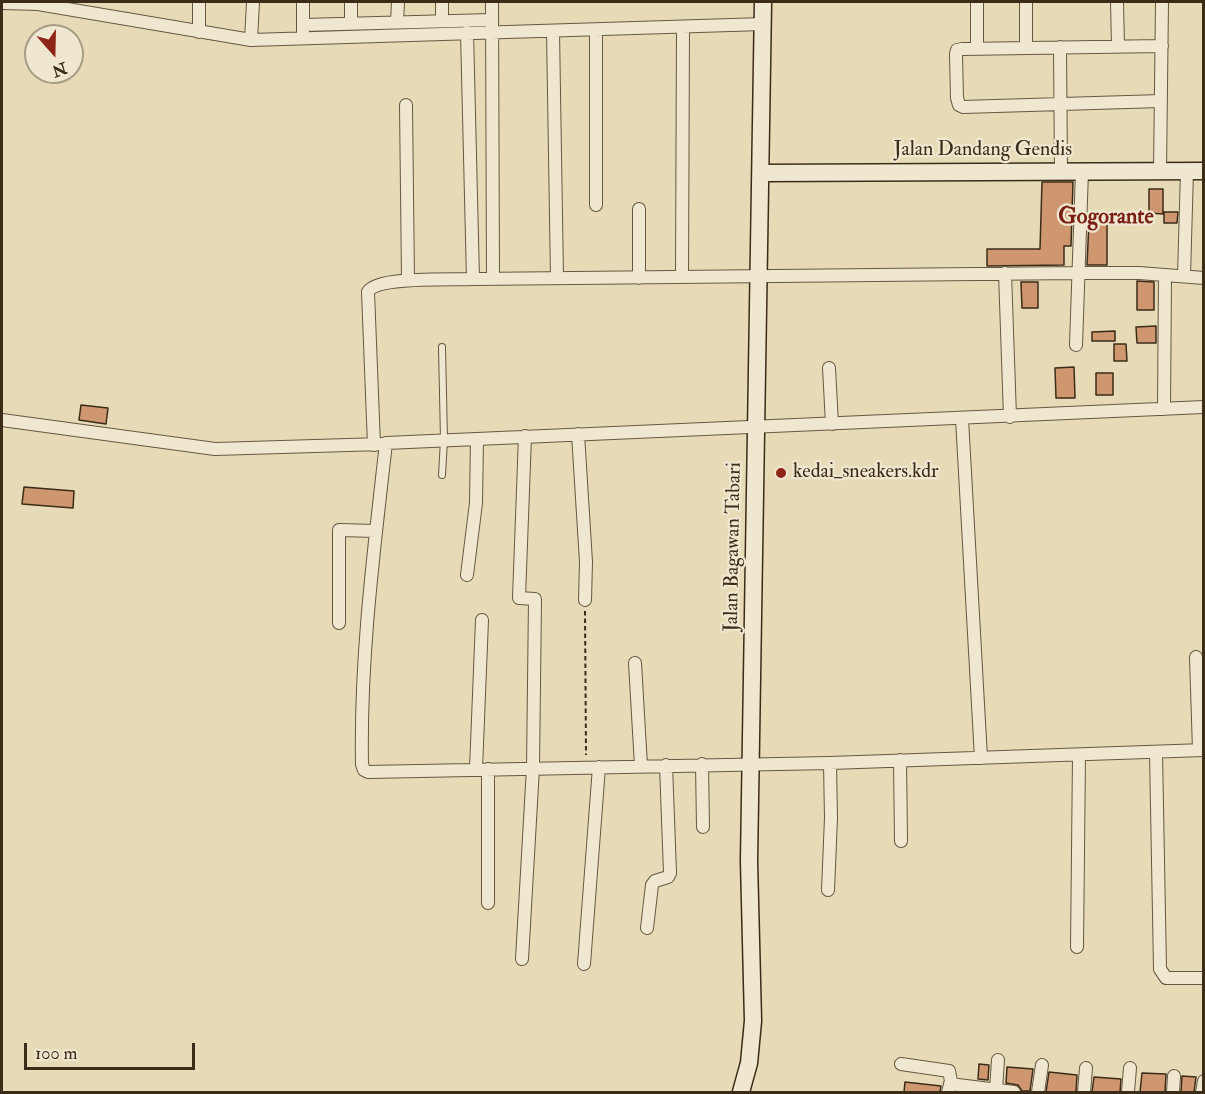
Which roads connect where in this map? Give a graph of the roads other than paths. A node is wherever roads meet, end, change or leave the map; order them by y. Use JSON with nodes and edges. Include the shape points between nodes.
{"nodes":[{"id":1,"x":199,"y":2,"type":"edge"},
{"id":2,"x":253,"y":2,"type":"edge"},
{"id":3,"x":303,"y":2,"type":"edge"},
{"id":4,"x":351,"y":2,"type":"edge"},
{"id":5,"x":398,"y":2,"type":"edge"},
{"id":6,"x":442,"y":2,"type":"edge"},
{"id":7,"x":492,"y":2,"type":"edge"},
{"id":8,"x":763,"y":2,"type":"edge"},
{"id":9,"x":977,"y":2,"type":"edge"},
{"id":10,"x":1026,"y":2,"type":"edge"},
{"id":11,"x":1117,"y":2,"type":"edge"},
{"id":12,"x":1162,"y":2,"type":"edge"},
{"id":13,"x":2,"y":3,"type":"edge"},
{"id":14,"x":38,"y":3,"type":"edge"},
{"id":15,"x":442,"y":20,"type":"junction"},
{"id":16,"x":351,"y":22,"type":"junction"},
{"id":17,"x":397,"y":22,"type":"junction"},
{"id":18,"x":763,"y":24,"type":"junction"},
{"id":19,"x":303,"y":25,"type":"junction"},
{"id":20,"x":491,"y":26,"type":"junction"},
{"id":21,"x":683,"y":27,"type":"junction"},
{"id":22,"x":553,"y":31,"type":"junction"},
{"id":23,"x":596,"y":31,"type":"junction"},
{"id":24,"x":199,"y":32,"type":"junction"},
{"id":25,"x":467,"y":32,"type":"junction"},
{"id":26,"x":303,"y":39,"type":"junction"},
{"id":27,"x":251,"y":40,"type":"junction"},
{"id":28,"x":1118,"y":46,"type":"junction"},
{"id":29,"x":1162,"y":46,"type":"junction"},
{"id":30,"x":1026,"y":47,"type":"junction"},
{"id":31,"x":1060,"y":47,"type":"junction"},
{"id":32,"x":977,"y":49,"type":"junction"},
{"id":33,"x":1161,"y":101,"type":"junction"},
{"id":34,"x":1060,"y":103,"type":"junction"},
{"id":35,"x":406,"y":105,"type":"dead end"},
{"id":36,"x":1061,"y":171,"type":"junction"},
{"id":37,"x":1082,"y":171,"type":"junction"},
{"id":38,"x":1160,"y":171,"type":"junction"},
{"id":39,"x":1195,"y":171,"type":"edge"},
{"id":40,"x":762,"y":173,"type":"junction"},
{"id":41,"x":597,"y":205,"type":"dead end"},
{"id":42,"x":639,"y":210,"type":"dead end"},
{"id":43,"x":1005,"y":273,"type":"junction"},
{"id":44,"x":1078,"y":273,"type":"junction"},
{"id":45,"x":1165,"y":275,"type":"junction"},
{"id":46,"x":1184,"y":276,"type":"junction"},
{"id":47,"x":682,"y":277,"type":"junction"},
{"id":48,"x":758,"y":277,"type":"junction"},
{"id":49,"x":558,"y":278,"type":"junction"},
{"id":50,"x":639,"y":278,"type":"junction"},
{"id":51,"x":1203,"y":278,"type":"edge"},
{"id":52,"x":473,"y":279,"type":"junction"},
{"id":53,"x":493,"y":279,"type":"junction"},
{"id":54,"x":408,"y":280,"type":"junction"},
{"id":55,"x":1076,"y":345,"type":"dead end"},
{"id":56,"x":442,"y":347,"type":"dead end"},
{"id":57,"x":829,"y":368,"type":"dead end"},
{"id":58,"x":1203,"y":407,"type":"edge"},
{"id":59,"x":1164,"y":409,"type":"junction"},
{"id":60,"x":1010,"y":417,"type":"junction"},
{"id":61,"x":962,"y":419,"type":"junction"},
{"id":62,"x":2,"y":420,"type":"edge"},
{"id":63,"x":832,"y":424,"type":"junction"},
{"id":64,"x":757,"y":427,"type":"junction"},
{"id":65,"x":578,"y":434,"type":"junction"},
{"id":66,"x":525,"y":436,"type":"junction"},
{"id":67,"x":477,"y":439,"type":"junction"},
{"id":68,"x":444,"y":440,"type":"junction"},
{"id":69,"x":380,"y":444,"type":"junction"},
{"id":70,"x":442,"y":475,"type":"dead end"},
{"id":71,"x":376,"y":531,"type":"junction"},
{"id":72,"x":467,"y":576,"type":"dead end"},
{"id":73,"x":585,"y":600,"type":"road end"},
{"id":74,"x":482,"y":620,"type":"dead end"},
{"id":75,"x":339,"y":623,"type":"dead end"},
{"id":76,"x":1196,"y":657,"type":"dead end"},
{"id":77,"x":635,"y":663,"type":"dead end"},
{"id":78,"x":1201,"y":750,"type":"edge"},
{"id":79,"x":1156,"y":752,"type":"junction"},
{"id":80,"x":1079,"y":756,"type":"junction"},
{"id":81,"x":981,"y":758,"type":"junction"},
{"id":82,"x":900,"y":760,"type":"junction"},
{"id":83,"x":830,"y":763,"type":"junction"},
{"id":84,"x":702,"y":764,"type":"junction"},
{"id":85,"x":750,"y":764,"type":"junction"},
{"id":86,"x":642,"y":765,"type":"junction"},
{"id":87,"x":666,"y":765,"type":"junction"},
{"id":88,"x":599,"y":767,"type":"junction"},
{"id":89,"x":533,"y":768,"type":"junction"},
{"id":90,"x":482,"y":769,"type":"junction"},
{"id":91,"x":703,"y":827,"type":"dead end"},
{"id":92,"x":901,"y":841,"type":"dead end"},
{"id":93,"x":828,"y":890,"type":"dead end"},
{"id":94,"x":488,"y":903,"type":"dead end"},
{"id":95,"x":647,"y":928,"type":"dead end"},
{"id":96,"x":1077,"y":947,"type":"dead end"},
{"id":97,"x":522,"y":959,"type":"dead end"},
{"id":98,"x":584,"y":964,"type":"dead end"},
{"id":99,"x":1203,"y":978,"type":"edge"},
{"id":100,"x":998,"y":1060,"type":"dead end"},
{"id":101,"x":901,"y":1064,"type":"dead end"},
{"id":102,"x":1042,"y":1065,"type":"dead end"},
{"id":103,"x":1086,"y":1068,"type":"dead end"},
{"id":104,"x":1130,"y":1068,"type":"dead end"},
{"id":105,"x":1174,"y":1076,"type":"dead end"},
{"id":106,"x":1203,"y":1081,"type":"edge"},
{"id":107,"x":949,"y":1088,"type":"edge"},
{"id":108,"x":996,"y":1090,"type":"junction"},
{"id":109,"x":741,"y":1092,"type":"edge"},
{"id":110,"x":1014,"y":1092,"type":"edge"},
{"id":111,"x":1038,"y":1092,"type":"edge"},
{"id":112,"x":1084,"y":1092,"type":"edge"},
{"id":113,"x":1128,"y":1092,"type":"edge"},
{"id":114,"x":1173,"y":1092,"type":"edge"},
{"id":115,"x":1202,"y":1092,"type":"edge"}],
"edges":[{"from":1,"to":24,"type":"street"},
{"from":2,"to":27,"type":"street"},
{"from":3,"to":19,"type":"street"},
{"from":4,"to":16,"type":"street"},
{"from":5,"to":17,"type":"street"},
{"from":6,"to":15,"type":"street"},
{"from":7,"to":20,"type":"street"},
{"from":8,"to":18,"type":"street","name":"Jalan Bagawan Tabari"},
{"from":9,"to":32,"type":"street"},
{"from":10,"to":30,"type":"street"},
{"from":11,"to":28,"type":"street"},
{"from":12,"to":29,"type":"street"},
{"from":13,"to":14,"type":"street"},
{"from":14,"to":24,"type":"street"},
{"from":15,"to":17,"type":"street"},
{"from":15,"to":20,"type":"street"},
{"from":16,"to":17,"type":"street"},
{"from":16,"to":19,"type":"street"},
{"from":18,"to":21,"type":"street"},
{"from":18,"to":40,"type":"street","name":"Jalan Bagawan Tabari"},
{"from":19,"to":26,"type":"street"},
{"from":20,"to":22,"type":"street"},
{"from":20,"to":25,"type":"street"},
{"from":20,"to":53,"type":"street"},
{"from":21,"to":23,"type":"street"},
{"from":21,"to":47,"type":"street"},
{"from":22,"to":23,"type":"street"},
{"from":22,"to":49,"type":"street"},
{"from":23,"to":41,"type":"street"},
{"from":24,"to":27,"type":"street"},
{"from":25,"to":26,"type":"street"},
{"from":25,"to":52,"type":"street"},
{"from":26,"to":27,"type":"street"},
{"from":28,"to":29,"type":"street"},
{"from":28,"to":31,"type":"street"},
{"from":29,"to":33,"type":"street"},
{"from":30,"to":31,"type":"street"},
{"from":30,"to":32,"type":"street"},
{"from":31,"to":34,"type":"street"},
{"from":32,"to":34,"type":"street","via":[[957,50],[959,105]]},
{"from":33,"to":34,"type":"street"},
{"from":33,"to":38,"type":"street"},
{"from":34,"to":36,"type":"street"},
{"from":35,"to":54,"type":"street"},
{"from":36,"to":37,"type":"street","name":"Jalan Dandang Gendis"},
{"from":36,"to":40,"type":"street","name":"Jalan Dandang Gendis"},
{"from":37,"to":38,"type":"street","name":"Jalan Dandang Gendis"},
{"from":37,"to":44,"type":"street"},
{"from":38,"to":39,"type":"street","name":"Jalan Dandang Gendis"},
{"from":39,"to":46,"type":"street"},
{"from":40,"to":48,"type":"street","name":"Jalan Bagawan Tabari"},
{"from":42,"to":50,"type":"street"},
{"from":43,"to":44,"type":"street"},
{"from":43,"to":48,"type":"street"},
{"from":43,"to":60,"type":"street"},
{"from":44,"to":45,"type":"street"},
{"from":44,"to":55,"type":"street"},
{"from":45,"to":46,"type":"street"},
{"from":45,"to":59,"type":"street"},
{"from":46,"to":51,"type":"street"},
{"from":47,"to":48,"type":"street"},
{"from":47,"to":50,"type":"street"},
{"from":48,"to":64,"type":"street","name":"Jalan Bagawan Tabari"},
{"from":49,"to":50,"type":"street"},
{"from":49,"to":53,"type":"street"},
{"from":52,"to":53,"type":"street"},
{"from":52,"to":54,"type":"street"},
{"from":54,"to":69,"type":"street","via":[[375,284],[368,292]]},
{"from":56,"to":68,"type":"lane"},
{"from":57,"to":63,"type":"street"},
{"from":58,"to":59,"type":"street"},
{"from":59,"to":60,"type":"street"},
{"from":60,"to":61,"type":"street"},
{"from":61,"to":63,"type":"street"},
{"from":61,"to":81,"type":"street"},
{"from":62,"to":69,"type":"street","via":[[215,449]]},
{"from":63,"to":64,"type":"street"},
{"from":64,"to":65,"type":"street"},
{"from":64,"to":85,"type":"street","name":"Jalan Bagawan Tabari"},
{"from":65,"to":66,"type":"street"},
{"from":65,"to":73,"type":"street"},
{"from":66,"to":67,"type":"street"},
{"from":66,"to":89,"type":"street","via":[[519,598],[535,599]]},
{"from":67,"to":68,"type":"street"},
{"from":67,"to":72,"type":"street","via":[[476,503]]},
{"from":68,"to":69,"type":"street"},
{"from":68,"to":70,"type":"lane"},
{"from":69,"to":71,"type":"street"},
{"from":71,"to":75,"type":"street","via":[[339,530]]},
{"from":71,"to":90,"type":"street","via":[[361,708],[364,770]]},
{"from":74,"to":90,"type":"street"},
{"from":76,"to":78,"type":"street"},
{"from":77,"to":86,"type":"street"},
{"from":78,"to":79,"type":"street"},
{"from":79,"to":80,"type":"street"},
{"from":79,"to":99,"type":"street","via":[[1160,969],[1173,980]]},
{"from":80,"to":81,"type":"street"},
{"from":80,"to":96,"type":"street"},
{"from":81,"to":82,"type":"street"},
{"from":82,"to":83,"type":"street"},
{"from":82,"to":92,"type":"street"},
{"from":83,"to":85,"type":"street"},
{"from":83,"to":93,"type":"street"},
{"from":84,"to":85,"type":"street"},
{"from":84,"to":87,"type":"street"},
{"from":84,"to":91,"type":"street"},
{"from":85,"to":109,"type":"street","name":"Jalan Bagawan Tabari","via":[[752,1040]]},
{"from":86,"to":87,"type":"street"},
{"from":86,"to":88,"type":"street"},
{"from":87,"to":95,"type":"street","via":[[670,873],[652,885]]},
{"from":88,"to":89,"type":"street"},
{"from":88,"to":98,"type":"street"},
{"from":89,"to":90,"type":"street"},
{"from":89,"to":97,"type":"street"},
{"from":90,"to":94,"type":"street"},
{"from":100,"to":108,"type":"street"},
{"from":101,"to":107,"type":"street","via":[[946,1070],[951,1076]]},
{"from":102,"to":111,"type":"street"},
{"from":103,"to":112,"type":"street"},
{"from":104,"to":113,"type":"street"},
{"from":105,"to":114,"type":"street"},
{"from":106,"to":115,"type":"street"},
{"from":107,"to":108,"type":"street"},
{"from":108,"to":110,"type":"street"}]}
